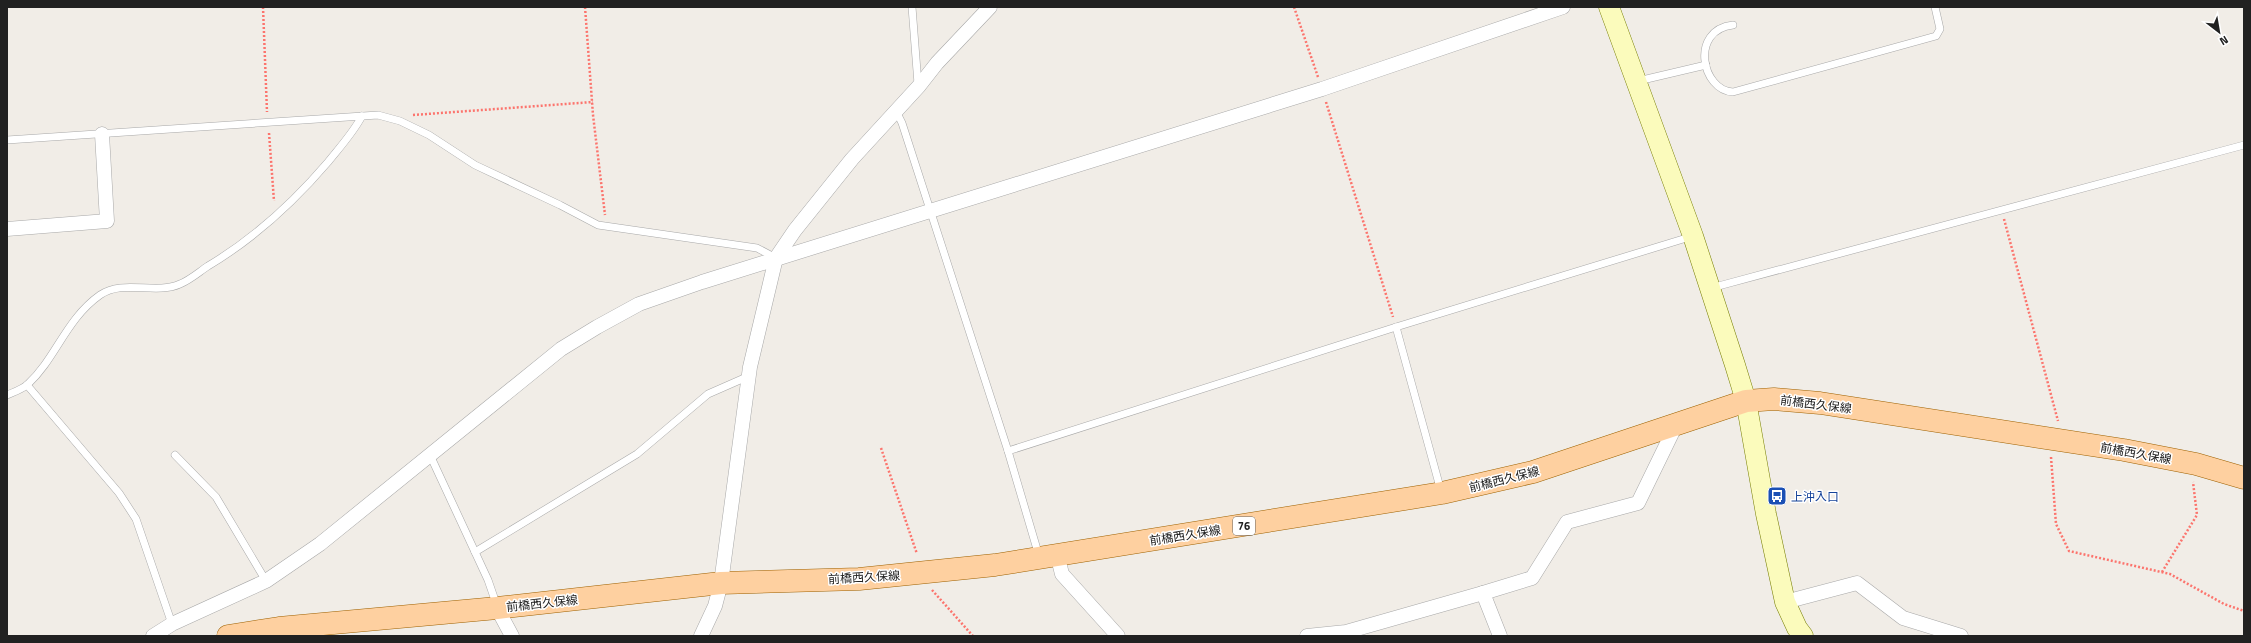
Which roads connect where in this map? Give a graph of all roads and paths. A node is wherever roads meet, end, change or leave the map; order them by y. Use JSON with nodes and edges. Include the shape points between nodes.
{"nodes":[{"id":1,"x":585,"y":7,"type":"edge"},
{"id":2,"x":912,"y":7,"type":"edge"},
{"id":3,"x":990,"y":7,"type":"edge"},
{"id":4,"x":1294,"y":7,"type":"edge"},
{"id":5,"x":1563,"y":7,"type":"edge"},
{"id":6,"x":1609,"y":7,"type":"edge"},
{"id":7,"x":1934,"y":7,"type":"edge"},
{"id":8,"x":1733,"y":25,"type":"dead end"},
{"id":9,"x":1706,"y":66,"type":"junction"},
{"id":10,"x":1636,"y":81,"type":"junction"},
{"id":11,"x":919,"y":86,"type":"junction"},
{"id":12,"x":1322,"y":89,"type":"junction"},
{"id":13,"x":592,"y":102,"type":"junction"},
{"id":14,"x":896,"y":111,"type":"junction"},
{"id":15,"x":362,"y":116,"type":"junction"},
{"id":16,"x":400,"y":121,"type":"junction"},
{"id":17,"x":102,"y":134,"type":"junction"},
{"id":18,"x":7,"y":140,"type":"edge"},
{"id":19,"x":2244,"y":145,"type":"edge"},
{"id":20,"x":930,"y":209,"type":"junction"},
{"id":21,"x":2002,"y":209,"type":"junction"},
{"id":22,"x":607,"y":226,"type":"junction"},
{"id":23,"x":7,"y":229,"type":"edge"},
{"id":24,"x":1693,"y":236,"type":"junction"},
{"id":25,"x":776,"y":258,"type":"junction"},
{"id":26,"x":1711,"y":288,"type":"junction"},
{"id":27,"x":1396,"y":327,"type":"junction"},
{"id":28,"x":749,"y":376,"type":"junction"},
{"id":29,"x":27,"y":385,"type":"junction"},
{"id":30,"x":7,"y":395,"type":"edge"},
{"id":31,"x":1746,"y":402,"type":"junction"},
{"id":32,"x":1676,"y":425,"type":"junction"},
{"id":33,"x":2057,"y":440,"type":"junction"},
{"id":34,"x":881,"y":448,"type":"dead end"},
{"id":35,"x":1008,"y":451,"type":"junction"},
{"id":36,"x":175,"y":455,"type":"dead end"},
{"id":37,"x":430,"y":455,"type":"junction"},
{"id":38,"x":2191,"y":463,"type":"junction"},
{"id":39,"x":2244,"y":478,"type":"edge"},
{"id":40,"x":1442,"y":493,"type":"junction"},
{"id":41,"x":475,"y":552,"type":"junction"},
{"id":42,"x":1048,"y":556,"type":"junction"},
{"id":43,"x":2162,"y":572,"type":"junction"},
{"id":44,"x":924,"y":574,"type":"junction"},
{"id":45,"x":266,"y":581,"type":"junction"},
{"id":46,"x":721,"y":583,"type":"junction"},
{"id":47,"x":1484,"y":593,"type":"junction"},
{"id":48,"x":1786,"y":602,"type":"junction"},
{"id":49,"x":497,"y":608,"type":"junction"},
{"id":50,"x":2244,"y":611,"type":"edge"},
{"id":51,"x":172,"y":624,"type":"junction"},
{"id":52,"x":281,"y":632,"type":"edge"},
{"id":53,"x":1796,"y":633,"type":"edge"},
{"id":54,"x":153,"y":636,"type":"edge"},
{"id":55,"x":228,"y":636,"type":"edge"},
{"id":56,"x":512,"y":636,"type":"edge"},
{"id":57,"x":701,"y":636,"type":"edge"},
{"id":58,"x":972,"y":636,"type":"edge"},
{"id":59,"x":1118,"y":636,"type":"edge"},
{"id":60,"x":1307,"y":636,"type":"edge"},
{"id":61,"x":1500,"y":636,"type":"edge"},
{"id":62,"x":1961,"y":636,"type":"edge"}],
"edges":[{"from":1,"to":13,"type":"path"},
{"from":2,"to":11,"type":"lane"},
{"from":3,"to":11,"type":"street","via":[[942,57]]},
{"from":4,"to":12,"type":"path"},
{"from":5,"to":12,"type":"street"},
{"from":6,"to":10,"type":"street"},
{"from":7,"to":9,"type":"lane","via":[[1940,29],[1936,36],[1733,92],[1720,88]]},
{"from":8,"to":9,"type":"lane","via":[[1718,28],[1709,38],[1705,53]]},
{"from":9,"to":10,"type":"lane"},
{"from":10,"to":24,"type":"street"},
{"from":11,"to":14,"type":"street"},
{"from":12,"to":20,"type":"street"},
{"from":12,"to":27,"type":"path"},
{"from":13,"to":16,"type":"path","via":[[413,115]]},
{"from":13,"to":22,"type":"path","via":[[603,210]]},
{"from":14,"to":20,"type":"lane"},
{"from":14,"to":25,"type":"street","via":[[838,177]]},
{"from":15,"to":16,"type":"lane","via":[[378,115]]},
{"from":15,"to":17,"type":"lane"},
{"from":15,"to":29,"type":"lane","via":[[354,130],[306,188],[263,228],[238,248],[180,284],[165,288],[116,289],[102,294],[66,329]]},
{"from":16,"to":22,"type":"lane","via":[[429,135],[475,165],[560,205],[589,222]]},
{"from":17,"to":18,"type":"lane"},
{"from":17,"to":23,"type":"street","via":[[107,221]]},
{"from":19,"to":21,"type":"lane"},
{"from":20,"to":25,"type":"street"},
{"from":20,"to":35,"type":"lane"},
{"from":21,"to":26,"type":"lane"},
{"from":21,"to":33,"type":"path"},
{"from":22,"to":25,"type":"lane","via":[[757,248]]},
{"from":24,"to":26,"type":"street"},
{"from":24,"to":27,"type":"lane"},
{"from":25,"to":28,"type":"street"},
{"from":25,"to":37,"type":"street","via":[[639,304],[596,327],[561,349]]},
{"from":26,"to":31,"type":"street"},
{"from":27,"to":35,"type":"lane"},
{"from":27,"to":40,"type":"lane"},
{"from":28,"to":41,"type":"lane","via":[[708,394],[637,454]]},
{"from":28,"to":46,"type":"street"},
{"from":29,"to":30,"type":"lane"},
{"from":29,"to":51,"type":"lane","via":[[119,493],[136,519]]},
{"from":31,"to":32,"type":"main road","name":"前橋西久保線","number":"76"},
{"from":31,"to":33,"type":"main road","name":"前橋西久保線","number":"76","via":[[1774,399],[1820,403]]},
{"from":31,"to":48,"type":"street","via":[[1766,514]]},
{"from":32,"to":40,"type":"main road","name":"前橋西久保線","number":"76","via":[[1533,472]]},
{"from":32,"to":47,"type":"street","via":[[1638,503],[1567,522],[1532,578]]},
{"from":33,"to":38,"type":"main road","name":"前橋西久保線","number":"76"},
{"from":33,"to":43,"type":"path","via":[[2056,524],[2069,551]]},
{"from":34,"to":44,"type":"path"},
{"from":35,"to":42,"type":"lane"},
{"from":36,"to":45,"type":"lane","via":[[216,497]]},
{"from":37,"to":41,"type":"lane"},
{"from":37,"to":45,"type":"street","via":[[320,544]]},
{"from":38,"to":39,"type":"main road","name":"前橋西久保線","number":"76"},
{"from":38,"to":43,"type":"path","via":[[2197,515]]},
{"from":40,"to":42,"type":"main road","name":"前橋西久保線","number":"76"},
{"from":41,"to":49,"type":"lane"},
{"from":42,"to":44,"type":"main road","name":"前橋西久保線","number":"76"},
{"from":42,"to":59,"type":"street"},
{"from":43,"to":50,"type":"path","via":[[2224,604]]},
{"from":44,"to":46,"type":"main road","name":"前橋西久保線","number":"76","via":[[859,579]]},
{"from":44,"to":58,"type":"path","via":[[931,590]]},
{"from":45,"to":51,"type":"street"},
{"from":46,"to":49,"type":"main road","name":"前橋西久保線","number":"76"},
{"from":46,"to":57,"type":"street","via":[[715,606]]},
{"from":47,"to":60,"type":"street","via":[[1346,632]]},
{"from":47,"to":61,"type":"street"},
{"from":48,"to":53,"type":"street"},
{"from":48,"to":62,"type":"street","via":[[1857,583],[1903,618]]},
{"from":49,"to":52,"type":"main road","name":"前橋西久保線","number":"76"},
{"from":49,"to":56,"type":"street"},
{"from":51,"to":54,"type":"street"},
{"from":52,"to":55,"type":"main road","name":"前橋西久保線","number":"76"}]}
